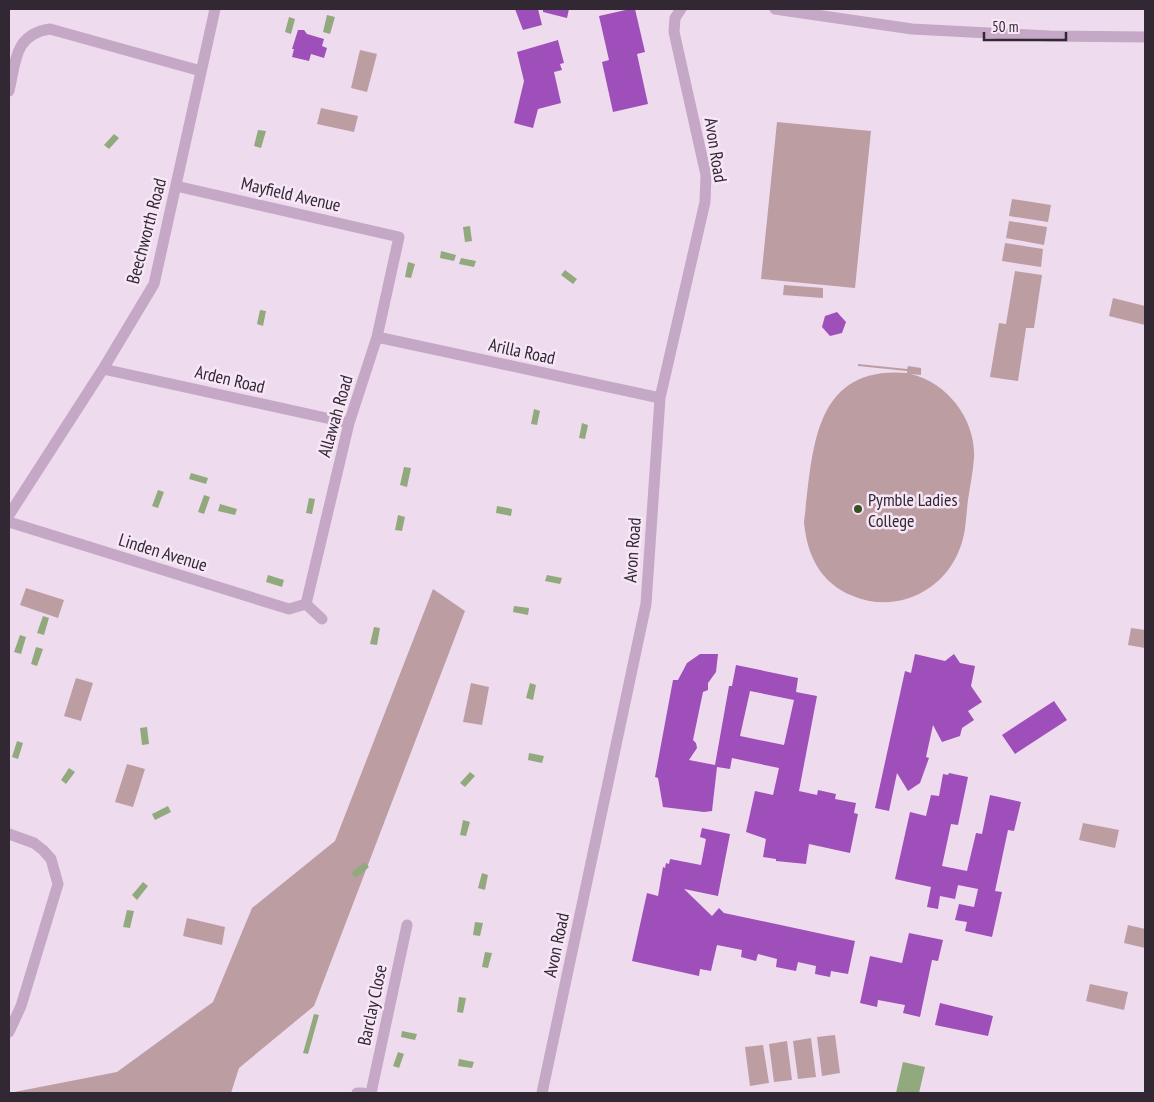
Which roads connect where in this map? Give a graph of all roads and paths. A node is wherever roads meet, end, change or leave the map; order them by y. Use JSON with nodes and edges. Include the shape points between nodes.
{"nodes":[{"id":1,"x":215,"y":9,"type":"edge"},
{"id":2,"x":681,"y":9,"type":"edge"},
{"id":3,"x":775,"y":9,"type":"edge"},
{"id":4,"x":1145,"y":36,"type":"edge"},
{"id":5,"x":201,"y":71,"type":"junction"},
{"id":6,"x":9,"y":92,"type":"edge"},
{"id":7,"x":176,"y":186,"type":"junction"},
{"id":8,"x":399,"y":237,"type":"joint"},
{"id":9,"x":377,"y":337,"type":"junction"},
{"id":10,"x":103,"y":369,"type":"junction"},
{"id":11,"x":660,"y":398,"type":"junction"},
{"id":12,"x":349,"y":423,"type":"junction"},
{"id":13,"x":11,"y":509,"type":"edge"},
{"id":14,"x":9,"y":522,"type":"edge"},
{"id":15,"x":306,"y":604,"type":"junction"},
{"id":16,"x":322,"y":619,"type":"dead end"},
{"id":17,"x":9,"y":834,"type":"edge"},
{"id":18,"x":407,"y":925,"type":"dead end"},
{"id":19,"x":9,"y":1032,"type":"edge"},
{"id":20,"x":357,"y":1093,"type":"edge"},
{"id":21,"x":363,"y":1093,"type":"edge"},
{"id":22,"x":371,"y":1093,"type":"edge"},
{"id":23,"x":542,"y":1093,"type":"edge"}],
"edges":[{"from":1,"to":5,"type":"street","name":"Beechworth Road"},
{"from":2,"to":11,"type":"street","name":"Avon Road","via":[[675,18],[674,32],[706,175],[705,202]]},
{"from":3,"to":4,"type":"street","via":[[912,29],[1049,36]]},
{"from":5,"to":6,"type":"street","via":[[50,29],[24,40],[19,48]]},
{"from":5,"to":7,"type":"street","name":"Beechworth Road"},
{"from":7,"to":8,"type":"street","name":"Mayfield Avenue"},
{"from":7,"to":10,"type":"street","name":"Beechworth Road","via":[[154,284]]},
{"from":8,"to":9,"type":"street","name":"Allawah Road"},
{"from":9,"to":11,"type":"street","name":"Arilla Road"},
{"from":9,"to":12,"type":"street","name":"Allawah Road"},
{"from":10,"to":12,"type":"street","name":"Arden Road"},
{"from":10,"to":13,"type":"street","name":"Beechworth Road"},
{"from":11,"to":23,"type":"street","name":"Avon Road","via":[[646,604]]},
{"from":12,"to":15,"type":"street","name":"Allawah Road"},
{"from":14,"to":15,"type":"street","name":"Linden Avenue","via":[[289,609]]},
{"from":15,"to":16,"type":"street"},
{"from":17,"to":19,"type":"street","via":[[34,843],[43,850],[51,860],[58,884],[21,1006]]},
{"from":18,"to":22,"type":"street","name":"Barclay Close"},
{"from":20,"to":21,"type":"street"}]}
